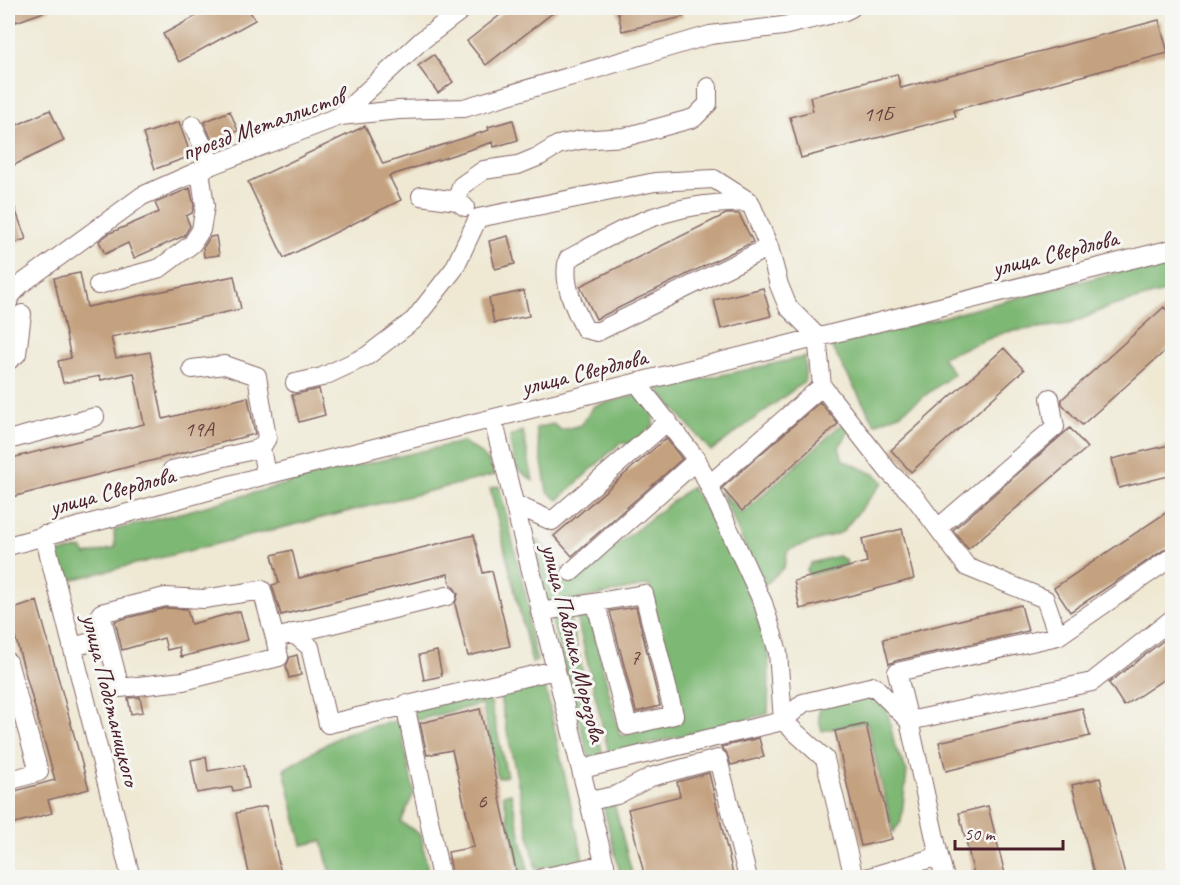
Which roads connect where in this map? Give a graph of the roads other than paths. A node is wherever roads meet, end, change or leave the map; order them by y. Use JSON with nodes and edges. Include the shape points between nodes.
{"nodes":[{"id":1,"x":444,"y":8,"type":"edge"},
{"id":2,"x":464,"y":8,"type":"edge"},
{"id":3,"x":851,"y":8,"type":"edge"},
{"id":4,"x":421,"y":41,"type":"junction"},
{"id":5,"x":708,"y":87,"type":"dead end"},
{"id":6,"x":340,"y":116,"type":"junction"},
{"id":7,"x":193,"y":124,"type":"dead end"},
{"id":8,"x":206,"y":168,"type":"junction"},
{"id":9,"x":421,"y":196,"type":"dead end"},
{"id":10,"x":457,"y":201,"type":"junction"},
{"id":11,"x":750,"y":202,"type":"junction"},
{"id":12,"x":478,"y":218,"type":"junction"},
{"id":13,"x":770,"y":247,"type":"junction"},
{"id":14,"x":1173,"y":249,"type":"edge"},
{"id":15,"x":98,"y":285,"type":"dead end"},
{"id":16,"x":15,"y":308,"type":"edge"},
{"id":17,"x":817,"y":336,"type":"junction"},
{"id":18,"x":8,"y":361,"type":"edge"},
{"id":19,"x":192,"y":369,"type":"dead end"},
{"id":20,"x":295,"y":383,"type":"dead end"},
{"id":21,"x":637,"y":384,"type":"junction"},
{"id":22,"x":822,"y":386,"type":"junction"},
{"id":23,"x":1050,"y":398,"type":"dead end"},
{"id":24,"x":95,"y":417,"type":"dead end"},
{"id":25,"x":493,"y":420,"type":"junction"},
{"id":26,"x":668,"y":421,"type":"junction"},
{"id":27,"x":8,"y":440,"type":"edge"},
{"id":28,"x":261,"y":448,"type":"junction"},
{"id":29,"x":697,"y":460,"type":"junction"},
{"id":30,"x":172,"y":470,"type":"dead end"},
{"id":31,"x":266,"y":475,"type":"junction"},
{"id":32,"x":709,"y":485,"type":"junction"},
{"id":33,"x":514,"y":504,"type":"junction"},
{"id":34,"x":938,"y":528,"type":"junction"},
{"id":35,"x":44,"y":535,"type":"junction"},
{"id":36,"x":8,"y":546,"type":"edge"},
{"id":37,"x":1173,"y":557,"type":"edge"},
{"id":38,"x":571,"y":572,"type":"dead end"},
{"id":39,"x":447,"y":596,"type":"dead end"},
{"id":40,"x":596,"y":604,"type":"junction"},
{"id":41,"x":540,"y":612,"type":"junction"},
{"id":42,"x":1173,"y":619,"type":"edge"},
{"id":43,"x":293,"y":633,"type":"junction"},
{"id":44,"x":1058,"y":636,"type":"junction"},
{"id":45,"x":107,"y":638,"type":"junction"},
{"id":46,"x":275,"y":638,"type":"junction"},
{"id":47,"x":72,"y":647,"type":"junction"},
{"id":48,"x":8,"y":664,"type":"edge"},
{"id":49,"x":555,"y":670,"type":"junction"},
{"id":50,"x":405,"y":704,"type":"junction"},
{"id":51,"x":783,"y":721,"type":"junction"},
{"id":52,"x":909,"y":721,"type":"junction"},
{"id":53,"x":582,"y":769,"type":"junction"},
{"id":54,"x":8,"y":781,"type":"edge"},
{"id":55,"x":590,"y":801,"type":"junction"},
{"id":56,"x":939,"y":856,"type":"junction"},
{"id":57,"x":607,"y":871,"type":"edge"},
{"id":58,"x":131,"y":878,"type":"edge"},
{"id":59,"x":441,"y":878,"type":"edge"},
{"id":60,"x":542,"y":878,"type":"edge"},
{"id":61,"x":748,"y":878,"type":"edge"},
{"id":62,"x":854,"y":878,"type":"edge"},
{"id":63,"x":866,"y":878,"type":"edge"},
{"id":64,"x":945,"y":878,"type":"edge"}],
"edges":[{"from":1,"to":4,"type":"street"},
{"from":2,"to":4,"type":"street"},
{"from":3,"to":6,"type":"street","name":"проезд Металлистов","via":[[783,26],[710,35],[464,108]]},
{"from":4,"to":6,"type":"street"},
{"from":5,"to":10,"type":"street","via":[[708,104],[694,118],[625,137],[558,145],[519,165],[484,170],[461,186]]},
{"from":6,"to":8,"type":"street","name":"проезд Металлистов"},
{"from":7,"to":8,"type":"street"},
{"from":8,"to":15,"type":"street","via":[[206,206],[201,230],[192,244],[160,268]]},
{"from":8,"to":16,"type":"street","name":"проезд Металлистов","via":[[142,196],[20,285],[9,298]]},
{"from":9,"to":10,"type":"street"},
{"from":10,"to":12,"type":"street"},
{"from":11,"to":12,"type":"street","via":[[714,179],[655,182]]},
{"from":11,"to":13,"type":"street"},
{"from":11,"to":13,"type":"street","via":[[676,210],[632,225],[568,259],[568,283],[575,310],[585,328],[597,332]]},
{"from":12,"to":20,"type":"street","via":[[454,268],[414,320],[367,356],[322,377]]},
{"from":13,"to":17,"type":"street","via":[[788,307]]},
{"from":14,"to":17,"type":"street","name":"улица Свердлова"},
{"from":16,"to":18,"type":"street","via":[[17,354]]},
{"from":17,"to":21,"type":"street","name":"улица Свердлова"},
{"from":17,"to":22,"type":"street"},
{"from":19,"to":28,"type":"street","via":[[225,364],[257,376],[267,438]]},
{"from":21,"to":25,"type":"street","name":"улица Свердлова"},
{"from":21,"to":26,"type":"street"},
{"from":22,"to":32,"type":"street"},
{"from":22,"to":34,"type":"street"},
{"from":23,"to":34,"type":"street","via":[[1055,427]]},
{"from":24,"to":27,"type":"street"},
{"from":25,"to":31,"type":"street","name":"улица Свердлова"},
{"from":25,"to":33,"type":"street","name":"улица Павлика Морозова"},
{"from":26,"to":29,"type":"street"},
{"from":26,"to":33,"type":"street","via":[[552,521]]},
{"from":28,"to":30,"type":"street"},
{"from":28,"to":31,"type":"street"},
{"from":29,"to":32,"type":"street"},
{"from":29,"to":38,"type":"street"},
{"from":31,"to":35,"type":"street","name":"улица Свердлова"},
{"from":32,"to":51,"type":"street","via":[[764,603],[778,652]]},
{"from":33,"to":41,"type":"street","name":"улица Павлика Морозова"},
{"from":34,"to":44,"type":"street","via":[[967,567],[1045,599]]},
{"from":35,"to":36,"type":"street","name":"улица Свердлова"},
{"from":35,"to":47,"type":"street","name":"улица Подстаницкого"},
{"from":37,"to":44,"type":"street"},
{"from":39,"to":43,"type":"street"},
{"from":40,"to":40,"type":"street","via":[[644,594],[674,715],[628,726]]},
{"from":40,"to":41,"type":"street"},
{"from":41,"to":49,"type":"street","name":"улица Павлика Морозова"},
{"from":42,"to":52,"type":"street","via":[[1092,682]]},
{"from":43,"to":46,"type":"street"},
{"from":43,"to":50,"type":"street","via":[[310,647],[327,724]]},
{"from":44,"to":52,"type":"street","via":[[897,672]]},
{"from":45,"to":46,"type":"street","via":[[120,688],[183,681],[279,657]]},
{"from":45,"to":46,"type":"street","via":[[102,614],[165,597],[204,599],[262,591]]},
{"from":45,"to":47,"type":"street"},
{"from":47,"to":58,"type":"street","name":"улица Подстаницкого"},
{"from":48,"to":54,"type":"street","via":[[39,772]]},
{"from":49,"to":50,"type":"street"},
{"from":49,"to":53,"type":"street","name":"улица Павлика Морозова"},
{"from":50,"to":59,"type":"street"},
{"from":51,"to":52,"type":"street","via":[[803,703],[874,687]]},
{"from":51,"to":53,"type":"street"},
{"from":51,"to":62,"type":"street","via":[[825,759]]},
{"from":52,"to":56,"type":"street"},
{"from":53,"to":55,"type":"street","name":"улица Павлика Морозова"},
{"from":55,"to":57,"type":"street","name":"улица Павлика Морозова"},
{"from":55,"to":61,"type":"street","via":[[617,795],[651,777],[718,759]]},
{"from":56,"to":63,"type":"street"},
{"from":56,"to":64,"type":"street"},
{"from":57,"to":60,"type":"street"}]}
